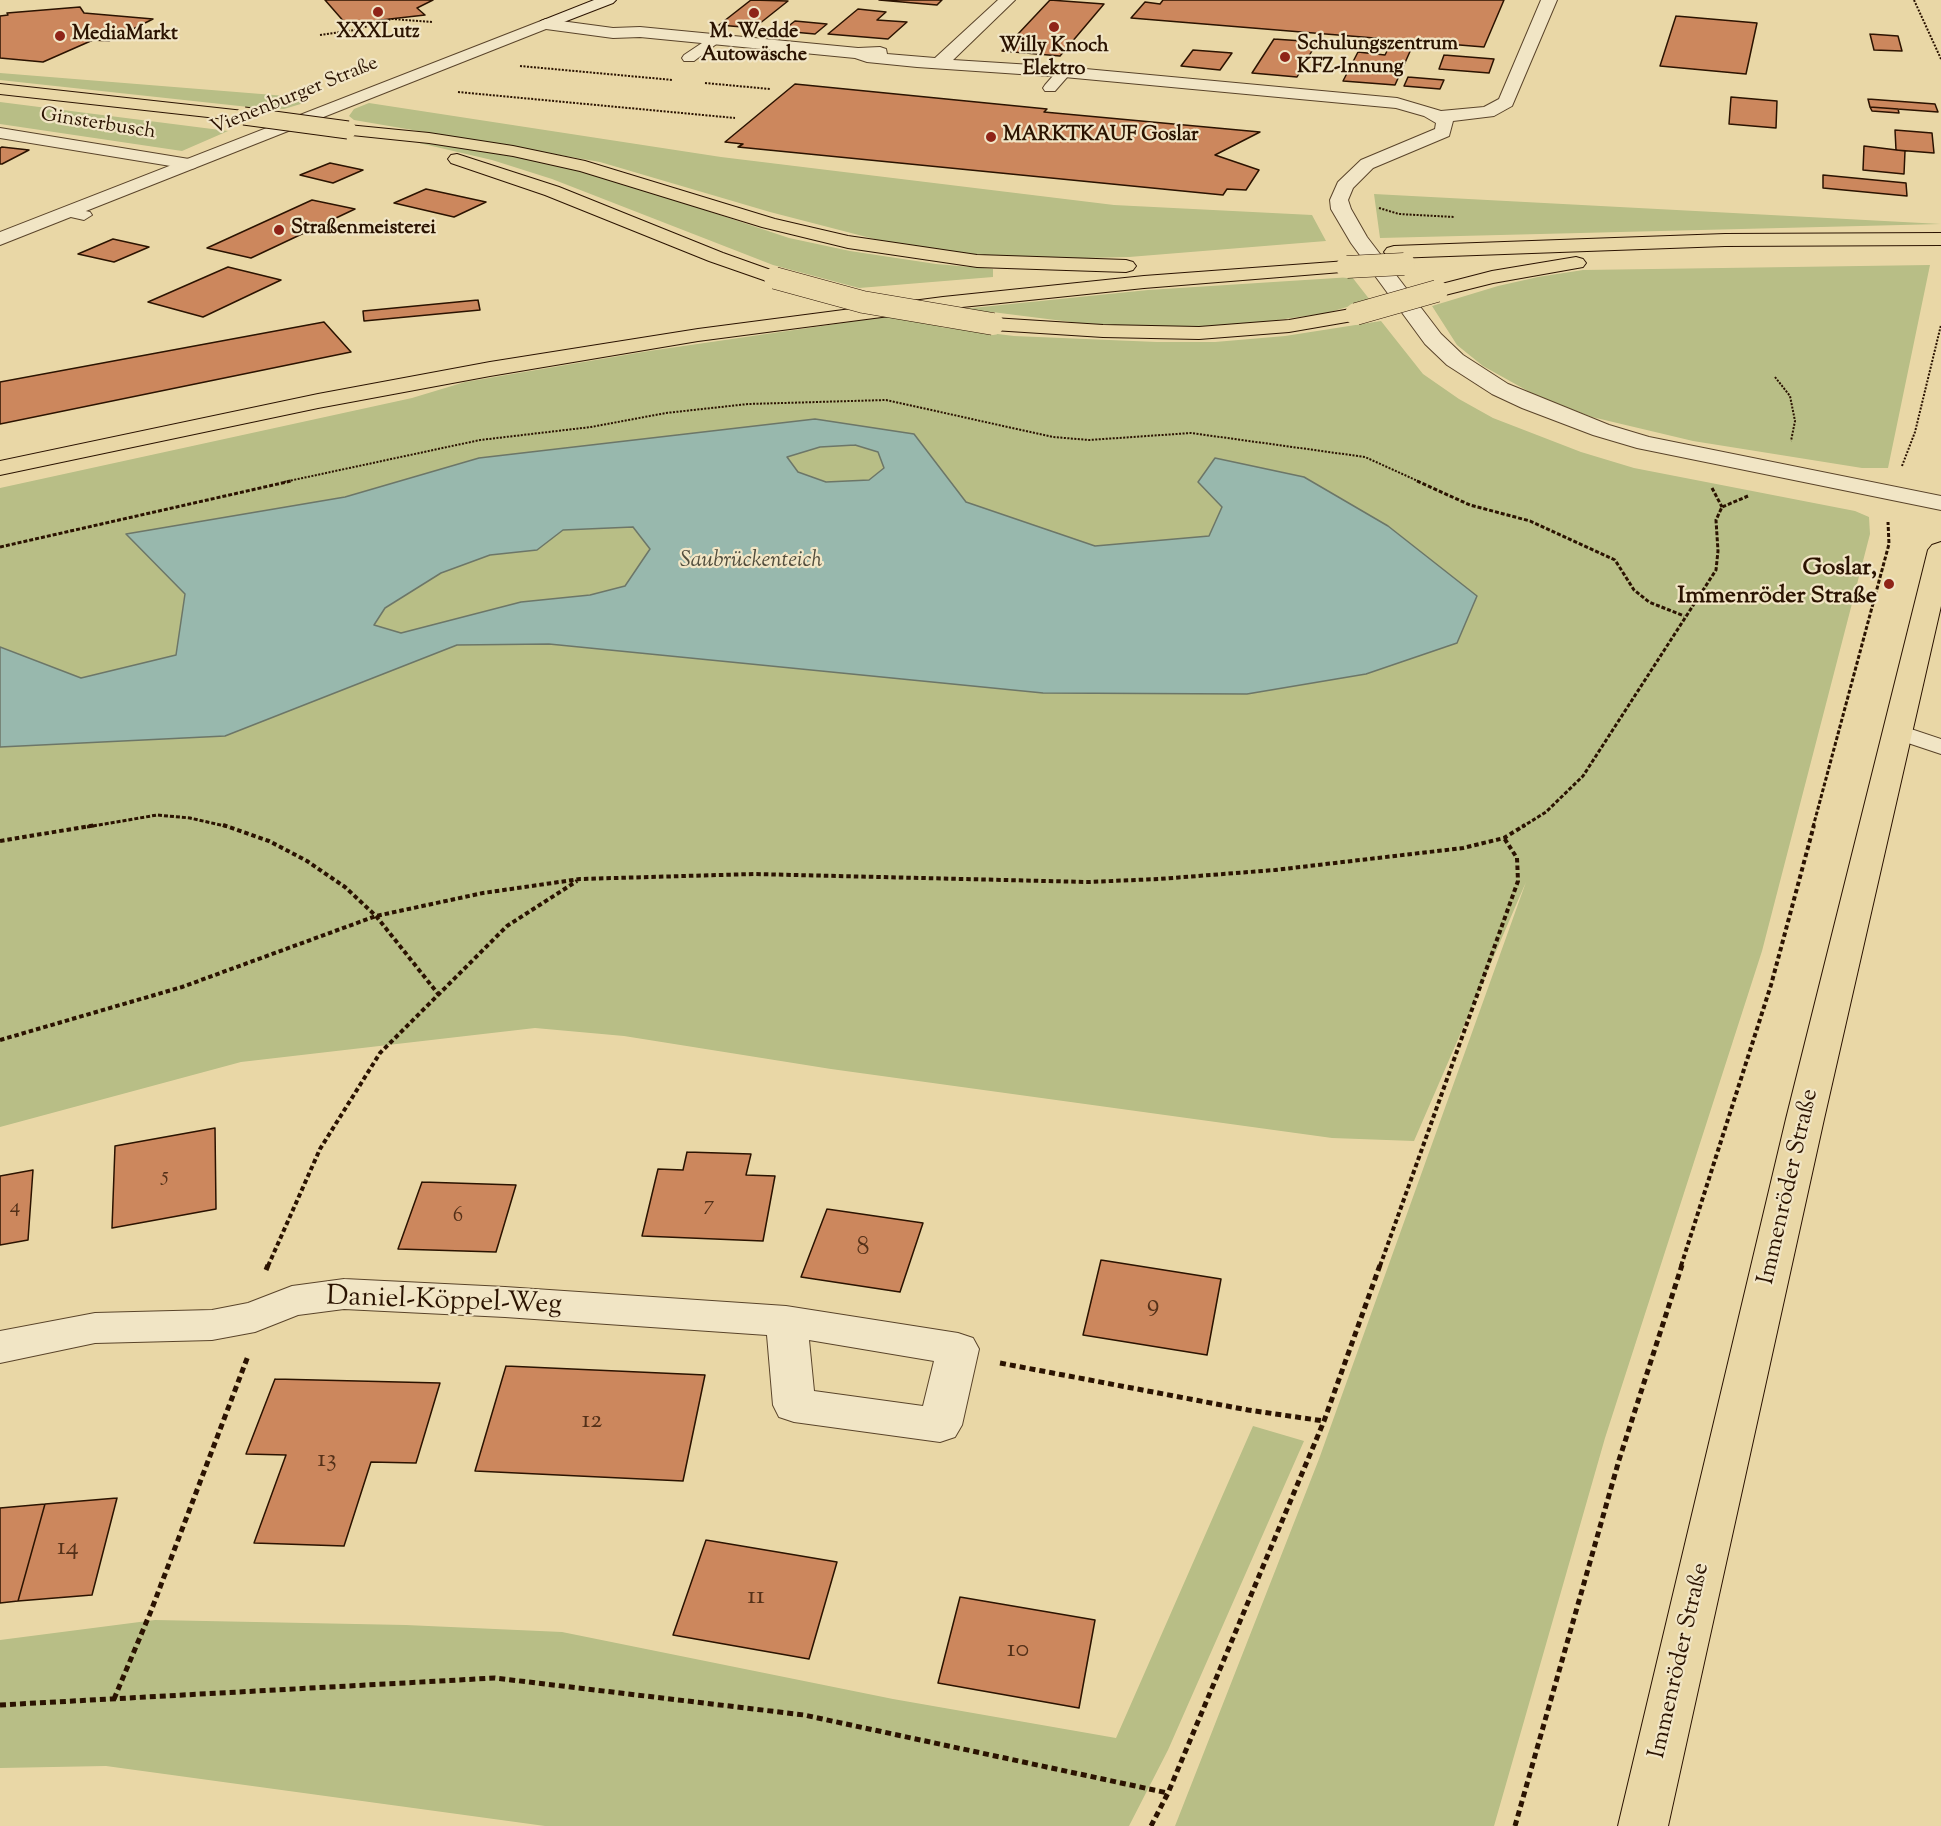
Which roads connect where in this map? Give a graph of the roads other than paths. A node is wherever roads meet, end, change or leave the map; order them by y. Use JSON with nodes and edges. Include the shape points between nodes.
{"nodes":[{"id":1,"x":608,"y":0,"type":"edge"},
{"id":2,"x":1007,"y":0,"type":"edge"},
{"id":3,"x":1549,"y":0,"type":"edge"},
{"id":4,"x":562,"y":18,"type":"junction"},
{"id":5,"x":546,"y":24,"type":"junction"},
{"id":6,"x":640,"y":32,"type":"junction"},
{"id":7,"x":714,"y":39,"type":"junction"},
{"id":8,"x":688,"y":58,"type":"dead end"},
{"id":9,"x":941,"y":62,"type":"junction"},
{"id":10,"x":1064,"y":72,"type":"junction"},
{"id":11,"x":1050,"y":87,"type":"dead end"},
{"id":12,"x":0,"y":88,"type":"edge"},
{"id":13,"x":1438,"y":117,"type":"junction"},
{"id":14,"x":348,"y":130,"type":"junction"},
{"id":15,"x":0,"y":133,"type":"edge"},
{"id":16,"x":189,"y":164,"type":"junction"},
{"id":17,"x":0,"y":239,"type":"edge"},
{"id":18,"x":1941,"y":239,"type":"edge"},
{"id":19,"x":1908,"y":245,"type":"junction"},
{"id":20,"x":1941,"y":251,"type":"edge"},
{"id":21,"x":1657,"y":254,"type":"junction"},
{"id":22,"x":1399,"y":258,"type":"junction"},
{"id":23,"x":1343,"y":261,"type":"junction"},
{"id":24,"x":1168,"y":267,"type":"junction"},
{"id":25,"x":0,"y":450,"type":"edge"},
{"id":26,"x":0,"y":468,"type":"edge"},
{"id":27,"x":1894,"y":488,"type":"junction"},
{"id":28,"x":1941,"y":494,"type":"edge"},
{"id":29,"x":1941,"y":503,"type":"edge"},
{"id":30,"x":1941,"y":550,"type":"edge"},
{"id":31,"x":1899,"y":732,"type":"junction"},
{"id":32,"x":1941,"y":747,"type":"edge"},
{"id":33,"x":786,"y":1321,"type":"junction"},
{"id":34,"x":0,"y":1347,"type":"edge"},
{"id":35,"x":1643,"y":1826,"type":"edge"}],
"edges":[{"from":1,"to":4,"type":"street","name":"Vienenburger Straße"},
{"from":2,"to":9,"type":"street"},
{"from":3,"to":13,"type":"street","via":[[1506,102],[1488,112]]},
{"from":4,"to":5,"type":"street","name":"Vienenburger Straße"},
{"from":4,"to":6,"type":"street"},
{"from":5,"to":6,"type":"street","via":[[613,33]]},
{"from":5,"to":16,"type":"street","name":"Vienenburger Straße"},
{"from":6,"to":7,"type":"street"},
{"from":7,"to":8,"type":"lane"},
{"from":7,"to":9,"type":"street"},
{"from":9,"to":10,"type":"street"},
{"from":10,"to":11,"type":"lane"},
{"from":10,"to":13,"type":"street","via":[[1397,103]]},
{"from":12,"to":14,"type":"main road","bridge":true},
{"from":13,"to":27,"type":"street","via":[[1445,122],[1443,132],[1367,164],[1345,186],[1339,200],[1358,239],[1433,339],[1455,360],[1530,404],[1644,443]]},
{"from":14,"to":21,"type":"main road","bridge":true,"via":[[501,173],[775,278],[863,302],[993,324],[1103,332],[1199,333],[1289,326],[1356,314],[1536,268]]},
{"from":14,"to":24,"type":"main road","via":[[429,138],[585,167],[770,223],[925,255],[1031,264]]},
{"from":15,"to":16,"type":"street","name":"Ginsterbusch"},
{"from":16,"to":17,"type":"street","name":"Vienenburger Straße","via":[[76,214]]},
{"from":18,"to":19,"type":"main road"},
{"from":19,"to":20,"type":"main road"},
{"from":19,"to":21,"type":"main road"},
{"from":19,"to":22,"type":"main road","via":[[1713,240]]},
{"from":21,"to":22,"type":"main road"},
{"from":22,"to":23,"type":"main road","bridge":true},
{"from":23,"to":24,"type":"main road"},
{"from":23,"to":26,"type":"main road","via":[[932,304],[698,335],[318,401]]},
{"from":24,"to":25,"type":"main road","via":[[889,295],[688,322],[484,356]]},
{"from":27,"to":28,"type":"street"},
{"from":27,"to":29,"type":"street"},
{"from":30,"to":31,"type":"main road","name":"Immenröder Straße"},
{"from":31,"to":32,"type":"lane"},
{"from":31,"to":35,"type":"main road","name":"Immenröder Straße","via":[[1805,1119]]},
{"from":33,"to":33,"type":"street","name":"Daniel-Köppel-Weg","via":[[794,1405],[940,1425],[958,1349]]},
{"from":33,"to":34,"type":"street","name":"Daniel-Köppel-Weg","via":[[344,1294],[292,1301],[255,1317],[212,1325],[95,1328]]}]}
